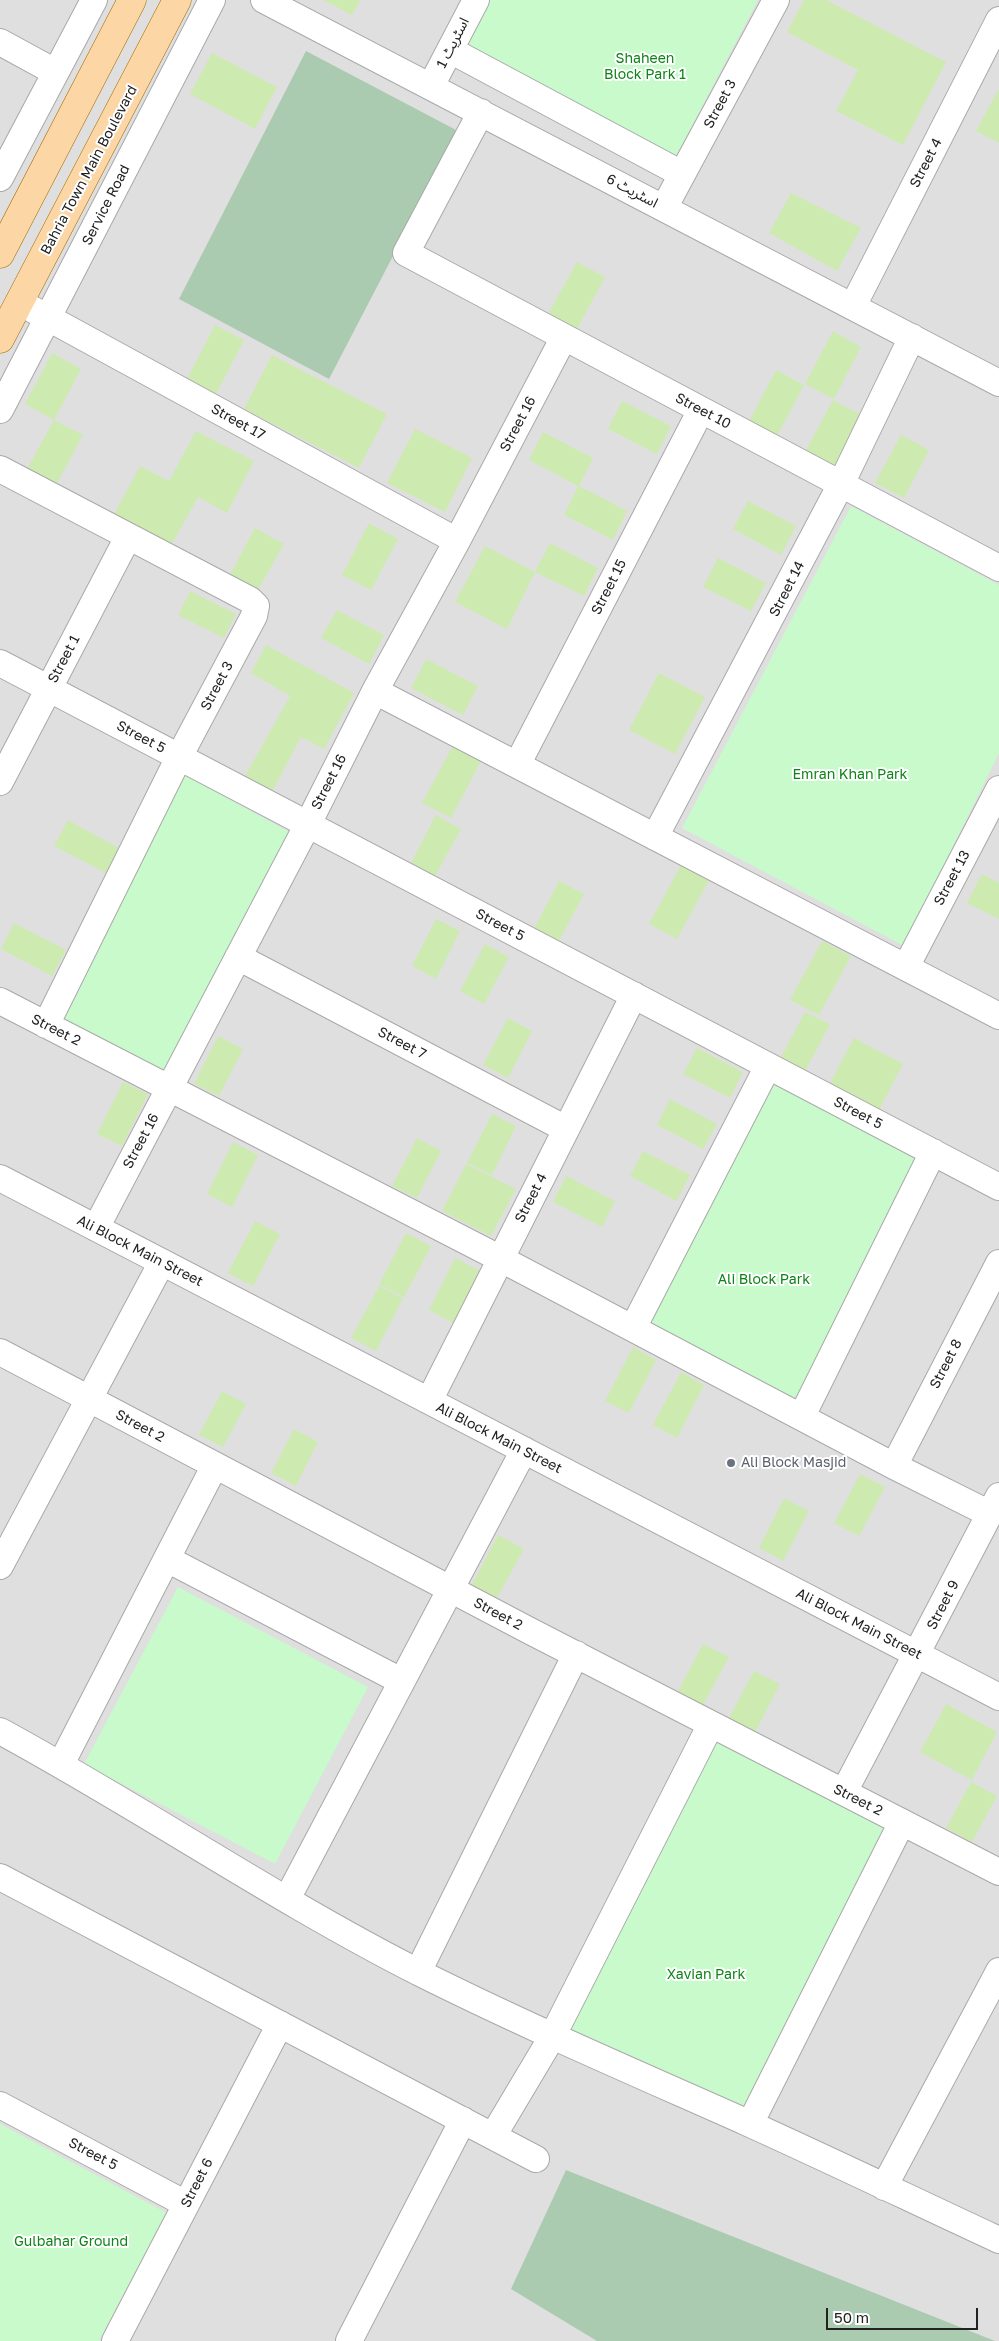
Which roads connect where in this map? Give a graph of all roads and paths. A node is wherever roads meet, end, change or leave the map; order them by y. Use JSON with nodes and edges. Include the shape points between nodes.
{"nodes":[{"id":1,"x":94,"y":0,"type":"edge"},
{"id":2,"x":177,"y":0,"type":"edge"},
{"id":3,"x":212,"y":0,"type":"edge"},
{"id":4,"x":264,"y":0,"type":"edge"},
{"id":5,"x":476,"y":0,"type":"edge"},
{"id":6,"x":776,"y":0,"type":"edge"},
{"id":7,"x":129,"y":1,"type":"edge"},
{"id":8,"x":999,"y":20,"type":"edge"},
{"id":9,"x":0,"y":42,"type":"edge"},
{"id":10,"x":450,"y":50,"type":"junction"},
{"id":11,"x":56,"y":72,"type":"junction"},
{"id":12,"x":431,"y":86,"type":"junction"},
{"id":13,"x":481,"y":112,"type":"junction"},
{"id":14,"x":576,"y":118,"type":"junction"},
{"id":15,"x":557,"y":152,"type":"junction"},
{"id":16,"x":682,"y":174,"type":"junction"},
{"id":17,"x":0,"y":178,"type":"edge"},
{"id":18,"x":664,"y":208,"type":"junction"},
{"id":19,"x":0,"y":254,"type":"edge"},
{"id":20,"x":19,"y":302,"type":"junction"},
{"id":21,"x":853,"y":306,"type":"junction"},
{"id":22,"x":48,"y":317,"type":"junction"},
{"id":23,"x":564,"y":337,"type":"junction"},
{"id":24,"x":912,"y":337,"type":"junction"},
{"id":25,"x":0,"y":339,"type":"edge"},
{"id":26,"x":999,"y":383,"type":"edge"},
{"id":27,"x":0,"y":410,"type":"edge"},
{"id":28,"x":701,"y":410,"type":"junction"},
{"id":29,"x":0,"y":468,"type":"edge"},
{"id":30,"x":841,"y":484,"type":"junction"},
{"id":31,"x":128,"y":537,"type":"junction"},
{"id":32,"x":457,"y":541,"type":"junction"},
{"id":33,"x":999,"y":568,"type":"edge"},
{"id":34,"x":0,"y":663,"type":"edge"},
{"id":35,"x":48,"y":688,"type":"junction"},
{"id":36,"x":375,"y":691,"type":"junction"},
{"id":37,"x":179,"y":757,"type":"junction"},
{"id":38,"x":517,"y":765,"type":"junction"},
{"id":39,"x":0,"y":782,"type":"edge"},
{"id":40,"x":999,"y":789,"type":"edge"},
{"id":41,"x":308,"y":824,"type":"junction"},
{"id":42,"x":655,"y":837,"type":"junction"},
{"id":43,"x":238,"y":957,"type":"junction"},
{"id":44,"x":906,"y":967,"type":"junction"},
{"id":45,"x":634,"y":996,"type":"junction"},
{"id":46,"x":0,"y":1002,"type":"edge"},
{"id":47,"x":999,"y":1016,"type":"edge"},
{"id":48,"x":46,"y":1025,"type":"junction"},
{"id":49,"x":768,"y":1066,"type":"junction"},
{"id":50,"x":168,"y":1089,"type":"junction"},
{"id":51,"x":566,"y":1129,"type":"junction"},
{"id":52,"x":933,"y":1152,"type":"junction"},
{"id":53,"x":0,"y":1178,"type":"edge"},
{"id":54,"x":999,"y":1187,"type":"edge"},
{"id":55,"x":96,"y":1228,"type":"junction"},
{"id":56,"x":501,"y":1258,"type":"junction"},
{"id":57,"x":162,"y":1262,"type":"junction"},
{"id":58,"x":999,"y":1263,"type":"edge"},
{"id":59,"x":633,"y":1328,"type":"junction"},
{"id":60,"x":0,"y":1352,"type":"edge"},
{"id":61,"x":88,"y":1398,"type":"junction"},
{"id":62,"x":429,"y":1401,"type":"junction"},
{"id":63,"x":802,"y":1416,"type":"junction"},
{"id":64,"x":524,"y":1450,"type":"junction"},
{"id":65,"x":216,"y":1465,"type":"junction"},
{"id":66,"x":894,"y":1466,"type":"junction"},
{"id":67,"x":994,"y":1505,"type":"edge"},
{"id":68,"x":8,"y":1531,"type":"edge"},
{"id":69,"x":167,"y":1558,"type":"junction"},
{"id":70,"x":0,"y":1566,"type":"edge"},
{"id":71,"x":450,"y":1588,"type":"junction"},
{"id":72,"x":576,"y":1654,"type":"junction"},
{"id":73,"x":917,"y":1654,"type":"junction"},
{"id":74,"x":401,"y":1681,"type":"junction"},
{"id":75,"x":999,"y":1697,"type":"edge"},
{"id":76,"x":710,"y":1724,"type":"junction"},
{"id":77,"x":0,"y":1731,"type":"edge"},
{"id":78,"x":61,"y":1764,"type":"junction"},
{"id":79,"x":844,"y":1792,"type":"junction"},
{"id":80,"x":902,"y":1822,"type":"junction"},
{"id":81,"x":999,"y":1872,"type":"edge"},
{"id":82,"x":0,"y":1877,"type":"edge"},
{"id":83,"x":287,"y":1898,"type":"junction"},
{"id":84,"x":999,"y":1970,"type":"edge"},
{"id":85,"x":418,"y":1972,"type":"junction"},
{"id":86,"x":280,"y":2024,"type":"junction"},
{"id":87,"x":552,"y":2037,"type":"junction"},
{"id":88,"x":0,"y":2104,"type":"edge"},
{"id":89,"x":463,"y":2120,"type":"junction"},
{"id":90,"x":750,"y":2124,"type":"junction"},
{"id":91,"x":493,"y":2136,"type":"junction"},
{"id":92,"x":536,"y":2159,"type":"dead end"},
{"id":93,"x":884,"y":2187,"type":"junction"},
{"id":94,"x":186,"y":2204,"type":"junction"},
{"id":95,"x":999,"y":2240,"type":"edge"},
{"id":96,"x":115,"y":2341,"type":"edge"},
{"id":97,"x":349,"y":2341,"type":"edge"}],
"edges":[{"from":1,"to":11,"type":"street"},
{"from":2,"to":20,"type":"main road","name":"Bahria Town Main Boulevard"},
{"from":3,"to":22,"type":"street","name":"Service Road"},
{"from":4,"to":12,"type":"street","name":"اسٹریٹ 6"},
{"from":5,"to":10,"type":"street","name":"اسٹریٹ 1"},
{"from":6,"to":16,"type":"street","name":"Street 3"},
{"from":7,"to":19,"type":"main road"},
{"from":8,"to":21,"type":"street","name":"Street 4"},
{"from":9,"to":11,"type":"street"},
{"from":10,"to":12,"type":"street","name":"اسٹریٹ 1"},
{"from":10,"to":14,"type":"street"},
{"from":11,"to":17,"type":"street"},
{"from":12,"to":13,"type":"street","name":"اسٹریٹ 6"},
{"from":13,"to":15,"type":"street","name":"اسٹریٹ 6"},
{"from":13,"to":23,"type":"street","name":"Street 10","via":[[406,253]]},
{"from":14,"to":15,"type":"street"},
{"from":14,"to":16,"type":"street"},
{"from":15,"to":18,"type":"street","name":"اسٹریٹ 6"},
{"from":16,"to":18,"type":"street","name":"Street 3"},
{"from":18,"to":21,"type":"street","name":"اسٹریٹ 6"},
{"from":20,"to":22,"type":"street","name":"Street 17"},
{"from":20,"to":25,"type":"main road","name":"Bahria Town Main Boulevard"},
{"from":21,"to":24,"type":"street","name":"اسٹریٹ 6"},
{"from":22,"to":27,"type":"street","name":"Service Road"},
{"from":22,"to":32,"type":"street","name":"Street 17"},
{"from":23,"to":28,"type":"street","name":"Street 10"},
{"from":23,"to":32,"type":"street","name":"Street 16"},
{"from":24,"to":26,"type":"street","name":"اسٹریٹ 6"},
{"from":24,"to":30,"type":"street","name":"Street 14"},
{"from":28,"to":30,"type":"street","name":"Street 10"},
{"from":28,"to":38,"type":"street","name":"Street 15"},
{"from":29,"to":31,"type":"street","name":"Street 3"},
{"from":30,"to":33,"type":"street","name":"Street 10"},
{"from":30,"to":42,"type":"street","name":"Street 14"},
{"from":31,"to":35,"type":"street","name":"Street 1"},
{"from":31,"to":37,"type":"street","name":"Street 3","via":[[256,606],[254,616]]},
{"from":32,"to":36,"type":"street","name":"Street 16"},
{"from":34,"to":35,"type":"street","name":"Street 5"},
{"from":35,"to":37,"type":"street","name":"Street 5"},
{"from":35,"to":39,"type":"street","name":"Street 1"},
{"from":36,"to":38,"type":"street"},
{"from":36,"to":41,"type":"street","name":"Street 16"},
{"from":37,"to":41,"type":"street","name":"Street 5"},
{"from":37,"to":48,"type":"street","name":"Street 3"},
{"from":38,"to":42,"type":"street"},
{"from":40,"to":44,"type":"street","name":"Street 13"},
{"from":41,"to":43,"type":"street","name":"Street 16"},
{"from":41,"to":45,"type":"street","name":"Street 5"},
{"from":42,"to":44,"type":"street"},
{"from":43,"to":50,"type":"street","name":"Street 16"},
{"from":43,"to":51,"type":"street","name":"Street 7"},
{"from":44,"to":47,"type":"street"},
{"from":45,"to":49,"type":"street","name":"Street 5"},
{"from":45,"to":51,"type":"street","name":"Street 4"},
{"from":46,"to":48,"type":"street","name":"Street 2"},
{"from":48,"to":50,"type":"street","name":"Street 2"},
{"from":49,"to":52,"type":"street","name":"Street 5"},
{"from":49,"to":59,"type":"street"},
{"from":50,"to":55,"type":"street","name":"Street 16"},
{"from":50,"to":56,"type":"street","name":"Street 2"},
{"from":51,"to":56,"type":"street","name":"Street 4"},
{"from":52,"to":54,"type":"street","name":"Street 5"},
{"from":52,"to":63,"type":"street"},
{"from":53,"to":55,"type":"street","name":"Ali Block Main Street"},
{"from":55,"to":57,"type":"street","name":"Ali Block Main Street"},
{"from":56,"to":59,"type":"street","name":"Street 2"},
{"from":56,"to":62,"type":"street","name":"Street 4"},
{"from":57,"to":61,"type":"street"},
{"from":57,"to":62,"type":"street","name":"Ali Block Main Street"},
{"from":58,"to":66,"type":"street","name":"Street 8"},
{"from":59,"to":63,"type":"street","name":"Street 2"},
{"from":60,"to":61,"type":"street","name":"Street 2"},
{"from":61,"to":65,"type":"street","name":"Street 2"},
{"from":61,"to":68,"type":"street"},
{"from":62,"to":64,"type":"street","name":"Ali Block Main Street"},
{"from":63,"to":66,"type":"street","name":"Street 2"},
{"from":64,"to":71,"type":"street"},
{"from":64,"to":73,"type":"street","name":"Ali Block Main Street"},
{"from":65,"to":69,"type":"street"},
{"from":65,"to":71,"type":"street","name":"Street 2"},
{"from":66,"to":67,"type":"street","name":"Street 2"},
{"from":67,"to":73,"type":"street","name":"Street 9"},
{"from":68,"to":70,"type":"street"},
{"from":69,"to":74,"type":"street"},
{"from":69,"to":78,"type":"street"},
{"from":71,"to":72,"type":"street","name":"Street 2"},
{"from":71,"to":74,"type":"street"},
{"from":72,"to":76,"type":"street","name":"Street 2"},
{"from":72,"to":85,"type":"street"},
{"from":73,"to":75,"type":"street","name":"Ali Block Main Street"},
{"from":73,"to":79,"type":"street","name":"Street 9"},
{"from":74,"to":83,"type":"street"},
{"from":76,"to":79,"type":"street","name":"Street 2"},
{"from":76,"to":87,"type":"street"},
{"from":77,"to":78,"type":"street"},
{"from":78,"to":83,"type":"street"},
{"from":79,"to":80,"type":"street","name":"Street 2"},
{"from":80,"to":81,"type":"street","name":"Street 2"},
{"from":80,"to":90,"type":"street"},
{"from":82,"to":86,"type":"street"},
{"from":83,"to":85,"type":"street"},
{"from":84,"to":93,"type":"street"},
{"from":85,"to":87,"type":"street"},
{"from":86,"to":89,"type":"street"},
{"from":86,"to":94,"type":"street","name":"Street 6"},
{"from":87,"to":90,"type":"street"},
{"from":87,"to":91,"type":"street"},
{"from":88,"to":94,"type":"street","name":"Street 5"},
{"from":89,"to":91,"type":"street"},
{"from":89,"to":97,"type":"street"},
{"from":90,"to":93,"type":"street"},
{"from":91,"to":92,"type":"street"},
{"from":93,"to":95,"type":"street"},
{"from":94,"to":96,"type":"street","name":"Street 6"}]}
